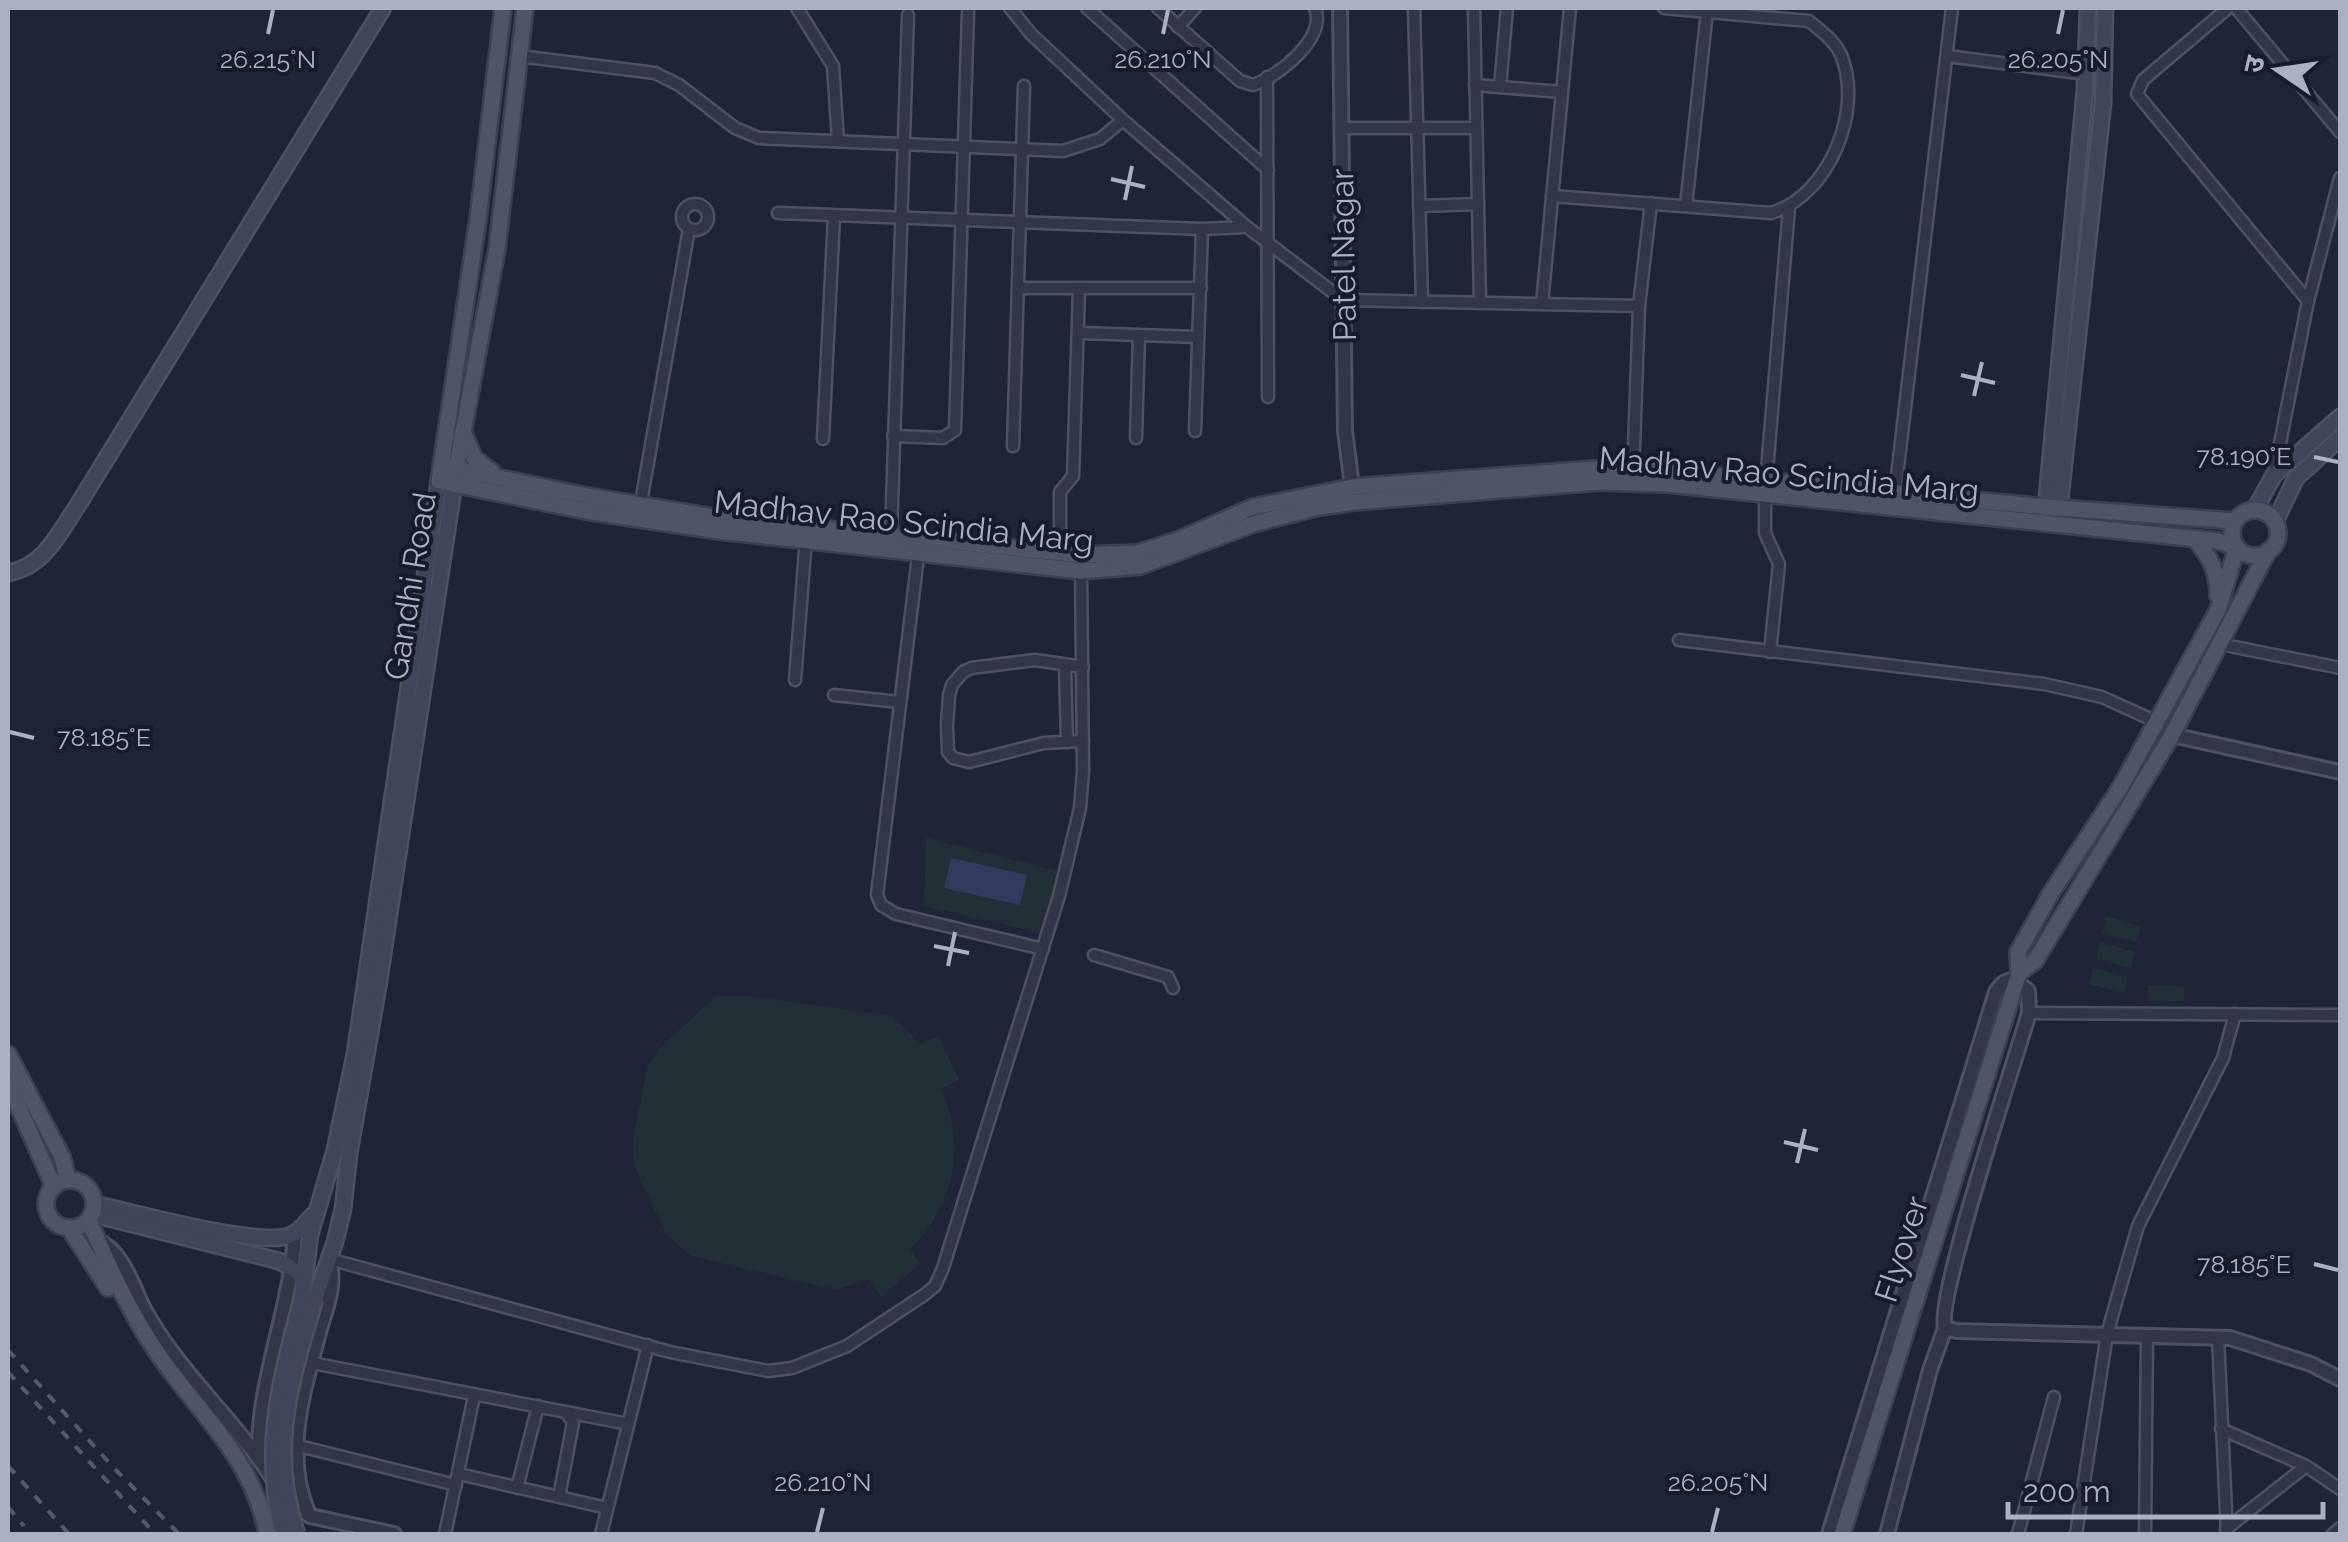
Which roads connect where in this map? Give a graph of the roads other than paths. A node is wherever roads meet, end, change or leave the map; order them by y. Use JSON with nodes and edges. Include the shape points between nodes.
{"nodes":[{"id":1,"x":382,"y":8,"type":"edge"},
{"id":2,"x":503,"y":8,"type":"edge"},
{"id":3,"x":525,"y":8,"type":"edge"},
{"id":4,"x":797,"y":8,"type":"edge"},
{"id":5,"x":1010,"y":8,"type":"edge"},
{"id":6,"x":1087,"y":8,"type":"edge"},
{"id":7,"x":1158,"y":8,"type":"edge"},
{"id":8,"x":1195,"y":8,"type":"edge"},
{"id":9,"x":1315,"y":8,"type":"edge"},
{"id":10,"x":1414,"y":8,"type":"edge"},
{"id":11,"x":1474,"y":8,"type":"edge"},
{"id":12,"x":1507,"y":8,"type":"edge"},
{"id":13,"x":1570,"y":8,"type":"edge"},
{"id":14,"x":1664,"y":8,"type":"edge"},
{"id":15,"x":1810,"y":8,"type":"edge"},
{"id":16,"x":1952,"y":8,"type":"edge"},
{"id":17,"x":2088,"y":8,"type":"edge"},
{"id":18,"x":2105,"y":8,"type":"edge"},
{"id":19,"x":2228,"y":8,"type":"edge"},
{"id":20,"x":2236,"y":8,"type":"edge"},
{"id":21,"x":968,"y":12,"type":"dead end"},
{"id":22,"x":1707,"y":12,"type":"junction"},
{"id":23,"x":1758,"y":12,"type":"edge"},
{"id":24,"x":1340,"y":13,"type":"edge"},
{"id":25,"x":908,"y":16,"type":"dead end"},
{"id":26,"x":1318,"y":21,"type":"junction"},
{"id":27,"x":1808,"y":22,"type":"junction"},
{"id":28,"x":1178,"y":27,"type":"junction"},
{"id":29,"x":520,"y":56,"type":"junction"},
{"id":30,"x":1947,"y":56,"type":"junction"},
{"id":31,"x":2086,"y":74,"type":"junction"},
{"id":32,"x":1267,"y":77,"type":"junction"},
{"id":33,"x":1475,"y":85,"type":"junction"},
{"id":34,"x":1024,"y":86,"type":"dead end"},
{"id":35,"x":1500,"y":87,"type":"junction"},
{"id":36,"x":1562,"y":92,"type":"junction"},
{"id":37,"x":1124,"y":120,"type":"junction"},
{"id":38,"x":1341,"y":128,"type":"junction"},
{"id":39,"x":1417,"y":128,"type":"junction"},
{"id":40,"x":1476,"y":128,"type":"junction"},
{"id":41,"x":2340,"y":132,"type":"edge"},
{"id":42,"x":838,"y":141,"type":"junction"},
{"id":43,"x":902,"y":145,"type":"junction"},
{"id":44,"x":962,"y":147,"type":"junction"},
{"id":45,"x":1023,"y":149,"type":"junction"},
{"id":46,"x":1268,"y":170,"type":"junction"},
{"id":47,"x":2340,"y":178,"type":"edge"},
{"id":48,"x":1552,"y":196,"type":"junction"},
{"id":49,"x":1651,"y":203,"type":"junction"},
{"id":50,"x":1478,"y":204,"type":"junction"},
{"id":51,"x":1419,"y":206,"type":"junction"},
{"id":52,"x":1686,"y":206,"type":"junction"},
{"id":53,"x":1789,"y":208,"type":"junction"},
{"id":54,"x":778,"y":213,"type":"dead end"},
{"id":55,"x":834,"y":216,"type":"junction"},
{"id":56,"x":900,"y":220,"type":"junction"},
{"id":57,"x":959,"y":221,"type":"junction"},
{"id":58,"x":1022,"y":224,"type":"junction"},
{"id":59,"x":1247,"y":228,"type":"junction"},
{"id":60,"x":688,"y":229,"type":"dead end"},
{"id":61,"x":1202,"y":230,"type":"junction"},
{"id":62,"x":1268,"y":241,"type":"junction"},
{"id":63,"x":1019,"y":288,"type":"junction"},
{"id":64,"x":1201,"y":288,"type":"junction"},
{"id":65,"x":1079,"y":290,"type":"junction"},
{"id":66,"x":1344,"y":300,"type":"junction"},
{"id":67,"x":2308,"y":301,"type":"junction"},
{"id":68,"x":1422,"y":302,"type":"junction"},
{"id":69,"x":1480,"y":303,"type":"junction"},
{"id":70,"x":1542,"y":304,"type":"junction"},
{"id":71,"x":1639,"y":306,"type":"junction"},
{"id":72,"x":1080,"y":333,"type":"junction"},
{"id":73,"x":1139,"y":335,"type":"junction"},
{"id":74,"x":1198,"y":337,"type":"junction"},
{"id":75,"x":1268,"y":397,"type":"dead end"},
{"id":76,"x":2340,"y":417,"type":"edge"},
{"id":77,"x":463,"y":427,"type":"junction"},
{"id":78,"x":1195,"y":431,"type":"dead end"},
{"id":79,"x":892,"y":436,"type":"junction"},
{"id":80,"x":1136,"y":438,"type":"dead end"},
{"id":81,"x":2340,"y":438,"type":"edge"},
{"id":82,"x":823,"y":439,"type":"dead end"},
{"id":83,"x":1013,"y":446,"type":"dead end"},
{"id":84,"x":2276,"y":473,"type":"junction"},
{"id":85,"x":447,"y":475,"type":"junction"},
{"id":86,"x":501,"y":476,"type":"junction"},
{"id":87,"x":1633,"y":476,"type":"junction"},
{"id":88,"x":2294,"y":482,"type":"junction"},
{"id":89,"x":1765,"y":488,"type":"junction"},
{"id":90,"x":1896,"y":493,"type":"junction"},
{"id":91,"x":1353,"y":494,"type":"junction"},
{"id":92,"x":2255,"y":510,"type":"junction"},
{"id":93,"x":639,"y":512,"type":"junction"},
{"id":94,"x":2052,"y":516,"type":"junction"},
{"id":95,"x":2235,"y":521,"type":"junction"},
{"id":96,"x":2276,"y":522,"type":"junction"},
{"id":97,"x":806,"y":535,"type":"junction"},
{"id":98,"x":890,"y":536,"type":"junction"},
{"id":99,"x":2194,"y":540,"type":"junction"},
{"id":100,"x":920,"y":547,"type":"junction"},
{"id":101,"x":2236,"y":547,"type":"junction"},
{"id":102,"x":2268,"y":551,"type":"junction"},
{"id":103,"x":1060,"y":554,"type":"junction"},
{"id":104,"x":1081,"y":563,"type":"junction"},
{"id":105,"x":8,"y":572,"type":"edge"},
{"id":106,"x":2218,"y":610,"type":"junction"},
{"id":107,"x":1679,"y":640,"type":"dead end"},
{"id":108,"x":2220,"y":644,"type":"junction"},
{"id":109,"x":1770,"y":652,"type":"junction"},
{"id":110,"x":1065,"y":667,"type":"junction"},
{"id":111,"x":1082,"y":667,"type":"junction"},
{"id":112,"x":2340,"y":668,"type":"edge"},
{"id":113,"x":795,"y":680,"type":"dead end"},
{"id":114,"x":834,"y":696,"type":"dead end"},
{"id":115,"x":899,"y":702,"type":"junction"},
{"id":116,"x":2157,"y":722,"type":"junction"},
{"id":117,"x":2172,"y":736,"type":"junction"},
{"id":118,"x":1083,"y":740,"type":"junction"},
{"id":119,"x":1067,"y":742,"type":"junction"},
{"id":120,"x":2340,"y":772,"type":"edge"},
{"id":121,"x":1042,"y":949,"type":"junction"},
{"id":122,"x":1094,"y":955,"type":"dead end"},
{"id":123,"x":2018,"y":977,"type":"junction"},
{"id":124,"x":1173,"y":988,"type":"dead end"},
{"id":125,"x":2030,"y":1013,"type":"junction"},
{"id":126,"x":2236,"y":1014,"type":"junction"},
{"id":127,"x":2340,"y":1016,"type":"edge"},
{"id":128,"x":8,"y":1054,"type":"edge"},
{"id":129,"x":8,"y":1083,"type":"edge"},
{"id":130,"x":61,"y":1183,"type":"junction"},
{"id":131,"x":315,"y":1211,"type":"junction"},
{"id":132,"x":92,"y":1213,"type":"junction"},
{"id":133,"x":114,"y":1219,"type":"junction"},
{"id":134,"x":69,"y":1228,"type":"junction"},
{"id":135,"x":296,"y":1234,"type":"junction"},
{"id":136,"x":105,"y":1245,"type":"junction"},
{"id":137,"x":329,"y":1260,"type":"junction"},
{"id":138,"x":292,"y":1267,"type":"junction"},
{"id":139,"x":307,"y":1294,"type":"junction"},
{"id":140,"x":1945,"y":1328,"type":"junction"},
{"id":141,"x":2108,"y":1334,"type":"junction"},
{"id":142,"x":2147,"y":1336,"type":"junction"},
{"id":143,"x":2218,"y":1338,"type":"junction"},
{"id":144,"x":648,"y":1345,"type":"junction"},
{"id":145,"x":312,"y":1363,"type":"junction"},
{"id":146,"x":2340,"y":1379,"type":"edge"},
{"id":147,"x":178,"y":1387,"type":"junction"},
{"id":148,"x":474,"y":1396,"type":"junction"},
{"id":149,"x":2054,"y":1396,"type":"dead end"},
{"id":150,"x":538,"y":1406,"type":"junction"},
{"id":151,"x":566,"y":1412,"type":"junction"},
{"id":152,"x":628,"y":1424,"type":"junction"},
{"id":153,"x":2221,"y":1429,"type":"junction"},
{"id":154,"x":296,"y":1445,"type":"junction"},
{"id":155,"x":260,"y":1457,"type":"junction"},
{"id":156,"x":2306,"y":1466,"type":"junction"},
{"id":157,"x":458,"y":1480,"type":"junction"},
{"id":158,"x":517,"y":1488,"type":"junction"},
{"id":159,"x":2340,"y":1488,"type":"edge"},
{"id":160,"x":559,"y":1497,"type":"junction"},
{"id":161,"x":607,"y":1508,"type":"junction"},
{"id":162,"x":310,"y":1516,"type":"junction"},
{"id":163,"x":2340,"y":1528,"type":"edge"},
{"id":164,"x":2226,"y":1532,"type":"edge"},
{"id":165,"x":258,"y":1534,"type":"edge"},
{"id":166,"x":267,"y":1534,"type":"edge"},
{"id":167,"x":284,"y":1534,"type":"edge"},
{"id":168,"x":297,"y":1534,"type":"edge"},
{"id":169,"x":394,"y":1534,"type":"edge"},
{"id":170,"x":445,"y":1534,"type":"edge"},
{"id":171,"x":601,"y":1534,"type":"edge"},
{"id":172,"x":1829,"y":1534,"type":"edge"},
{"id":173,"x":1842,"y":1534,"type":"edge"},
{"id":174,"x":1887,"y":1534,"type":"edge"},
{"id":175,"x":2018,"y":1534,"type":"edge"},
{"id":176,"x":2076,"y":1534,"type":"edge"},
{"id":177,"x":2145,"y":1534,"type":"edge"},
{"id":178,"x":2333,"y":1534,"type":"edge"}],
"edges":[{"from":1,"to":105,"type":"main road","via":[[78,505],[40,559]]},
{"from":2,"to":85,"type":"main road"},
{"from":3,"to":29,"type":"main road","name":"Gandhi Road"},
{"from":4,"to":42,"type":"street","via":[[833,66]]},
{"from":5,"to":37,"type":"street"},
{"from":6,"to":46,"type":"street"},
{"from":7,"to":28,"type":"street"},
{"from":8,"to":28,"type":"street"},
{"from":9,"to":26,"type":"street"},
{"from":10,"to":39,"type":"street"},
{"from":11,"to":33,"type":"street"},
{"from":12,"to":35,"type":"street"},
{"from":13,"to":36,"type":"street"},
{"from":14,"to":22,"type":"street"},
{"from":15,"to":27,"type":"street"},
{"from":16,"to":30,"type":"street"},
{"from":17,"to":31,"type":"main road"},
{"from":18,"to":94,"type":"main road","via":[[2103,103]]},
{"from":19,"to":67,"type":"street","via":[[2143,80],[2137,94]]},
{"from":20,"to":41,"type":"street"},
{"from":21,"to":44,"type":"street"},
{"from":22,"to":23,"type":"street"},
{"from":22,"to":52,"type":"street"},
{"from":23,"to":27,"type":"street"},
{"from":24,"to":26,"type":"street"},
{"from":24,"to":38,"type":"street","name":"Patel Nagar"},
{"from":25,"to":43,"type":"street"},
{"from":26,"to":32,"type":"street","via":[[1305,48]]},
{"from":27,"to":53,"type":"street","via":[[1840,51],[1847,99],[1835,156]]},
{"from":28,"to":32,"type":"street","via":[[1240,81],[1253,85]]},
{"from":29,"to":42,"type":"street","via":[[655,73],[747,134]]},
{"from":29,"to":77,"type":"main road","name":"Gandhi Road","via":[[497,249]]},
{"from":30,"to":31,"type":"street"},
{"from":30,"to":90,"type":"street"},
{"from":31,"to":94,"type":"main road"},
{"from":32,"to":46,"type":"street"},
{"from":33,"to":35,"type":"street"},
{"from":33,"to":40,"type":"street"},
{"from":34,"to":45,"type":"street"},
{"from":35,"to":36,"type":"street"},
{"from":36,"to":48,"type":"street"},
{"from":37,"to":45,"type":"street","via":[[1080,147]]},
{"from":37,"to":59,"type":"street"},
{"from":38,"to":39,"type":"street"},
{"from":38,"to":66,"type":"street","name":"Patel Nagar"},
{"from":39,"to":40,"type":"street"},
{"from":39,"to":51,"type":"street"},
{"from":40,"to":50,"type":"street"},
{"from":42,"to":43,"type":"street"},
{"from":43,"to":44,"type":"street"},
{"from":43,"to":56,"type":"street"},
{"from":44,"to":45,"type":"street"},
{"from":44,"to":57,"type":"street"},
{"from":45,"to":58,"type":"street"},
{"from":46,"to":62,"type":"street"},
{"from":47,"to":67,"type":"street"},
{"from":48,"to":49,"type":"street"},
{"from":48,"to":70,"type":"street"},
{"from":49,"to":52,"type":"street"},
{"from":49,"to":71,"type":"street"},
{"from":50,"to":51,"type":"street"},
{"from":50,"to":69,"type":"street"},
{"from":51,"to":68,"type":"street"},
{"from":52,"to":53,"type":"street","via":[[1771,213]]},
{"from":53,"to":89,"type":"street"},
{"from":54,"to":55,"type":"street"},
{"from":55,"to":56,"type":"street"},
{"from":55,"to":82,"type":"street"},
{"from":56,"to":57,"type":"street"},
{"from":56,"to":79,"type":"street"},
{"from":57,"to":58,"type":"street"},
{"from":57,"to":79,"type":"street","via":[[955,430],[943,438]]},
{"from":58,"to":61,"type":"street"},
{"from":58,"to":63,"type":"street"},
{"from":59,"to":61,"type":"street"},
{"from":59,"to":62,"type":"street"},
{"from":60,"to":93,"type":"street"},
{"from":61,"to":64,"type":"street"},
{"from":62,"to":66,"type":"street"},
{"from":62,"to":75,"type":"street"},
{"from":63,"to":65,"type":"street"},
{"from":63,"to":83,"type":"street"},
{"from":64,"to":65,"type":"street"},
{"from":64,"to":74,"type":"street"},
{"from":65,"to":72,"type":"street"},
{"from":66,"to":68,"type":"street"},
{"from":66,"to":91,"type":"street","name":"Patel Nagar","via":[[1345,431]]},
{"from":67,"to":84,"type":"street"},
{"from":68,"to":69,"type":"street"},
{"from":69,"to":70,"type":"street"},
{"from":70,"to":71,"type":"street"},
{"from":71,"to":87,"type":"street"},
{"from":72,"to":73,"type":"street"},
{"from":72,"to":103,"type":"street","via":[[1073,476],[1060,492]]},
{"from":73,"to":74,"type":"street"},
{"from":73,"to":80,"type":"street"},
{"from":74,"to":78,"type":"street"},
{"from":76,"to":84,"type":"main road"},
{"from":77,"to":85,"type":"main road","name":"Gandhi Road"},
{"from":77,"to":86,"type":"main road","via":[[474,458]]},
{"from":79,"to":98,"type":"street"},
{"from":81,"to":88,"type":"main road"},
{"from":84,"to":88,"type":"main road"},
{"from":84,"to":92,"type":"main road"},
{"from":85,"to":86,"type":"main road","name":"Madhav Rao Scindia Marg"},
{"from":85,"to":93,"type":"main road","name":"Madhav Rao Scindia Marg"},
{"from":85,"to":131,"type":"main road","via":[[355,1054],[336,1150]]},
{"from":85,"to":137,"type":"main road","name":"Gandhi Road","via":[[378,987]]},
{"from":86,"to":93,"type":"main road","name":"Madhav Rao Scindia Marg"},
{"from":87,"to":89,"type":"main road","name":"Madhav Rao Scindia Marg"},
{"from":87,"to":91,"type":"main road","name":"Madhav Rao Scindia Marg"},
{"from":88,"to":96,"type":"main road"},
{"from":89,"to":90,"type":"main road","name":"Madhav Rao Scindia Marg"},
{"from":89,"to":94,"type":"main road","name":"Madhav Rao Scindia Marg"},
{"from":89,"to":109,"type":"street","via":[[1765,534],[1779,564]]},
{"from":90,"to":94,"type":"main road","name":"Madhav Rao Scindia Marg"},
{"from":91,"to":104,"type":"main road","name":"Madhav Rao Scindia Marg","via":[[1141,566]]},
{"from":92,"to":95,"type":"main road"},
{"from":92,"to":96,"type":"main road"},
{"from":93,"to":97,"type":"main road","name":"Madhav Rao Scindia Marg"},
{"from":94,"to":95,"type":"main road","name":"Madhav Rao Scindia Marg"},
{"from":94,"to":99,"type":"main road","name":"Madhav Rao Scindia Marg"},
{"from":95,"to":101,"type":"main road"},
{"from":96,"to":102,"type":"main road","via":[[2277,538]]},
{"from":97,"to":98,"type":"main road","name":"Madhav Rao Scindia Marg"},
{"from":97,"to":100,"type":"main road","name":"Madhav Rao Scindia Marg"},
{"from":97,"to":113,"type":"street"},
{"from":98,"to":100,"type":"main road","name":"Madhav Rao Scindia Marg"},
{"from":99,"to":101,"type":"main road","name":"Madhav Rao Scindia Marg"},
{"from":99,"to":106,"type":"main road","via":[[2218,576]]},
{"from":100,"to":103,"type":"main road","name":"Madhav Rao Scindia Marg"},
{"from":100,"to":104,"type":"main road","name":"Madhav Rao Scindia Marg"},
{"from":100,"to":115,"type":"street"},
{"from":101,"to":102,"type":"main road","via":[[2252,556]]},
{"from":101,"to":106,"type":"main road","name":"Flyover"},
{"from":102,"to":108,"type":"main road"},
{"from":103,"to":104,"type":"main road","name":"Madhav Rao Scindia Marg"},
{"from":104,"to":111,"type":"street"},
{"from":106,"to":116,"type":"main road","name":"Flyover"},
{"from":107,"to":109,"type":"street"},
{"from":108,"to":112,"type":"street"},
{"from":108,"to":117,"type":"main road"},
{"from":109,"to":116,"type":"street","via":[[2044,684],[2102,698]]},
{"from":110,"to":111,"type":"street"},
{"from":110,"to":119,"type":"street"},
{"from":110,"to":119,"type":"street","via":[[1035,660],[970,668],[952,685],[946,725],[948,752],[969,762]]},
{"from":111,"to":118,"type":"street"},
{"from":114,"to":115,"type":"street"},
{"from":115,"to":121,"type":"street","via":[[881,905]]},
{"from":116,"to":123,"type":"main road","name":"Flyover","via":[[2018,952]]},
{"from":117,"to":120,"type":"street"},
{"from":117,"to":123,"type":"main road","via":[[2035,961]]},
{"from":118,"to":119,"type":"street"},
{"from":118,"to":121,"type":"street","via":[[1080,808]]},
{"from":121,"to":144,"type":"street","via":[[935,1286],[847,1346],[792,1368],[768,1371]]},
{"from":122,"to":124,"type":"street","via":[[1168,977]]},
{"from":123,"to":125,"type":"street","via":[[2028,991]]},
{"from":123,"to":172,"type":"street","via":[[1996,992]]},
{"from":123,"to":173,"type":"main road","name":"Flyover"},
{"from":125,"to":126,"type":"street"},
{"from":125,"to":140,"type":"street","via":[[1955,1262]]},
{"from":126,"to":127,"type":"street"},
{"from":126,"to":141,"type":"street","via":[[2223,1058],[2138,1226]]},
{"from":128,"to":130,"type":"main road","via":[[62,1158]]},
{"from":129,"to":130,"type":"main road"},
{"from":130,"to":132,"type":"main road","via":[[84,1184],[94,1196]]},
{"from":130,"to":134,"type":"main road","via":[[46,1200],[50,1216]]},
{"from":131,"to":135,"type":"main road"},
{"from":131,"to":139,"type":"main road"},
{"from":132,"to":133,"type":"main road"},
{"from":132,"to":134,"type":"main road"},
{"from":132,"to":135,"type":"main road","via":[[271,1238]]},
{"from":132,"to":136,"type":"main road"},
{"from":133,"to":136,"type":"street"},
{"from":133,"to":138,"type":"main road"},
{"from":134,"to":147,"type":"main road","via":[[148,1354]]},
{"from":135,"to":138,"type":"street"},
{"from":136,"to":147,"type":"main road","via":[[118,1287]]},
{"from":136,"to":155,"type":"street","via":[[182,1368]]},
{"from":137,"to":139,"type":"main road","name":"Gandhi Road"},
{"from":137,"to":144,"type":"street"},
{"from":137,"to":145,"type":"street","via":[[331,1289]]},
{"from":138,"to":139,"type":"main road"},
{"from":138,"to":155,"type":"street"},
{"from":139,"to":167,"type":"main road","bridge":true,"via":[[272,1424],[274,1501]]},
{"from":139,"to":168,"type":"main road","bridge":true,"via":[[282,1438]]},
{"from":140,"to":141,"type":"street"},
{"from":140,"to":174,"type":"street"},
{"from":141,"to":142,"type":"street"},
{"from":141,"to":176,"type":"street"},
{"from":142,"to":143,"type":"street"},
{"from":142,"to":177,"type":"street"},
{"from":143,"to":146,"type":"street","via":[[2278,1352]]},
{"from":143,"to":153,"type":"street"},
{"from":144,"to":152,"type":"street"},
{"from":145,"to":148,"type":"street"},
{"from":145,"to":154,"type":"street"},
{"from":147,"to":165,"type":"main road","via":[[236,1471]]},
{"from":147,"to":166,"type":"main road","via":[[240,1461]]},
{"from":148,"to":150,"type":"street"},
{"from":148,"to":157,"type":"street"},
{"from":149,"to":175,"type":"street"},
{"from":150,"to":151,"type":"street"},
{"from":150,"to":158,"type":"street"},
{"from":151,"to":152,"type":"street"},
{"from":151,"to":160,"type":"street","via":[[573,1424]]},
{"from":152,"to":161,"type":"street"},
{"from":153,"to":156,"type":"street"},
{"from":153,"to":164,"type":"street"},
{"from":154,"to":157,"type":"street"},
{"from":154,"to":162,"type":"street","via":[[299,1492]]},
{"from":155,"to":162,"type":"street","via":[[288,1501]]},
{"from":156,"to":159,"type":"street"},
{"from":156,"to":164,"type":"street"},
{"from":157,"to":158,"type":"street"},
{"from":157,"to":170,"type":"street"},
{"from":158,"to":160,"type":"street"},
{"from":160,"to":161,"type":"street"},
{"from":161,"to":171,"type":"street"},
{"from":162,"to":169,"type":"street"},
{"from":163,"to":178,"type":"street"}]}
